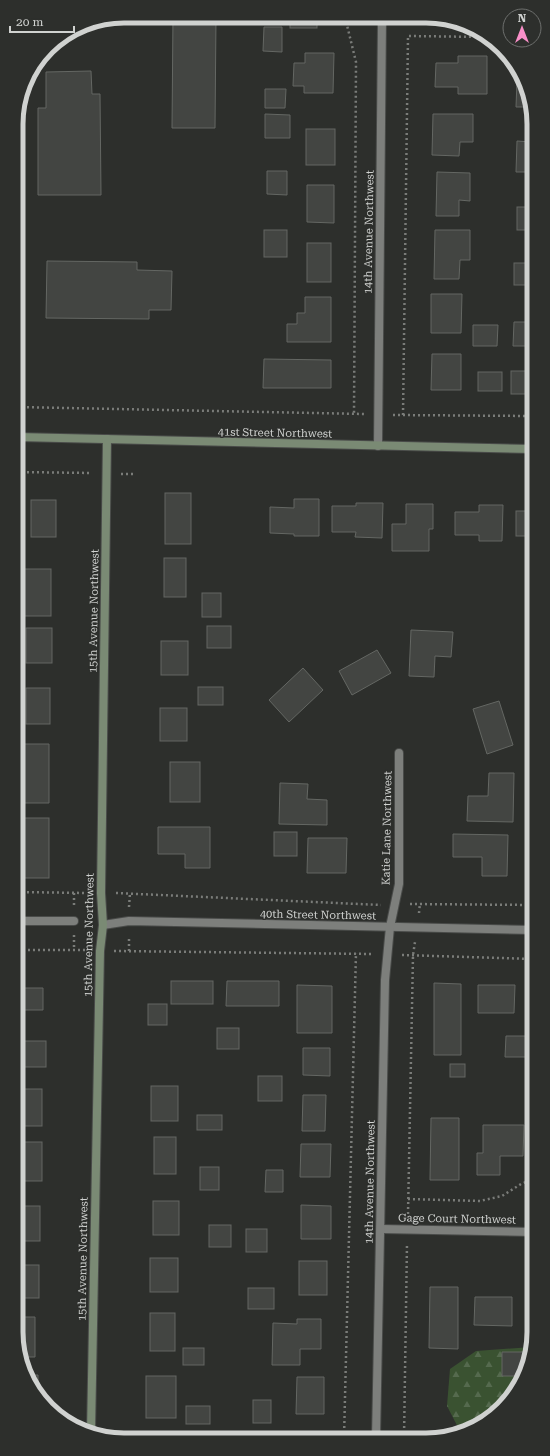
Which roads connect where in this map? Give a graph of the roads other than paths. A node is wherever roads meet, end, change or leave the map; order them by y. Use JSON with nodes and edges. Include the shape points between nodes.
{"nodes":[{"id":1,"x":382,"y":23,"type":"edge"},
{"id":2,"x":23,"y":437,"type":"edge"},
{"id":3,"x":107,"y":439,"type":"junction"},
{"id":4,"x":378,"y":446,"type":"junction"},
{"id":5,"x":527,"y":449,"type":"edge"},
{"id":6,"x":399,"y":753,"type":"dead end"},
{"id":7,"x":23,"y":921,"type":"edge"},
{"id":8,"x":74,"y":921,"type":"dead end"},
{"id":9,"x":103,"y":925,"type":"junction"},
{"id":10,"x":390,"y":927,"type":"junction"},
{"id":11,"x":527,"y":930,"type":"edge"},
{"id":12,"x":381,"y":1229,"type":"junction"},
{"id":13,"x":527,"y":1232,"type":"edge"},
{"id":14,"x":91,"y":1428,"type":"edge"},
{"id":15,"x":376,"y":1433,"type":"edge"}],
"edges":[{"from":1,"to":4,"type":"street","name":"14th Avenue Northwest"},
{"from":2,"to":3,"type":"street","name":"41st Street Northwest"},
{"from":3,"to":4,"type":"street","name":"41st Street Northwest"},
{"from":3,"to":9,"type":"street","name":"15th Avenue Northwest","via":[[101,893]]},
{"from":4,"to":5,"type":"street","name":"41st Street Northwest"},
{"from":6,"to":10,"type":"street","name":"Katie Lane Northwest","via":[[399,884]]},
{"from":7,"to":8,"type":"street"},
{"from":9,"to":10,"type":"street","name":"40th Street Northwest","via":[[129,921]]},
{"from":9,"to":14,"type":"street","name":"15th Avenue Northwest","via":[[100,951]]},
{"from":10,"to":11,"type":"street","name":"40th Street Northwest"},
{"from":10,"to":12,"type":"street","name":"14th Avenue Northwest","via":[[385,980]]},
{"from":12,"to":13,"type":"street","name":"Gage Court Northwest"},
{"from":12,"to":15,"type":"street","name":"14th Avenue Northwest"}]}
